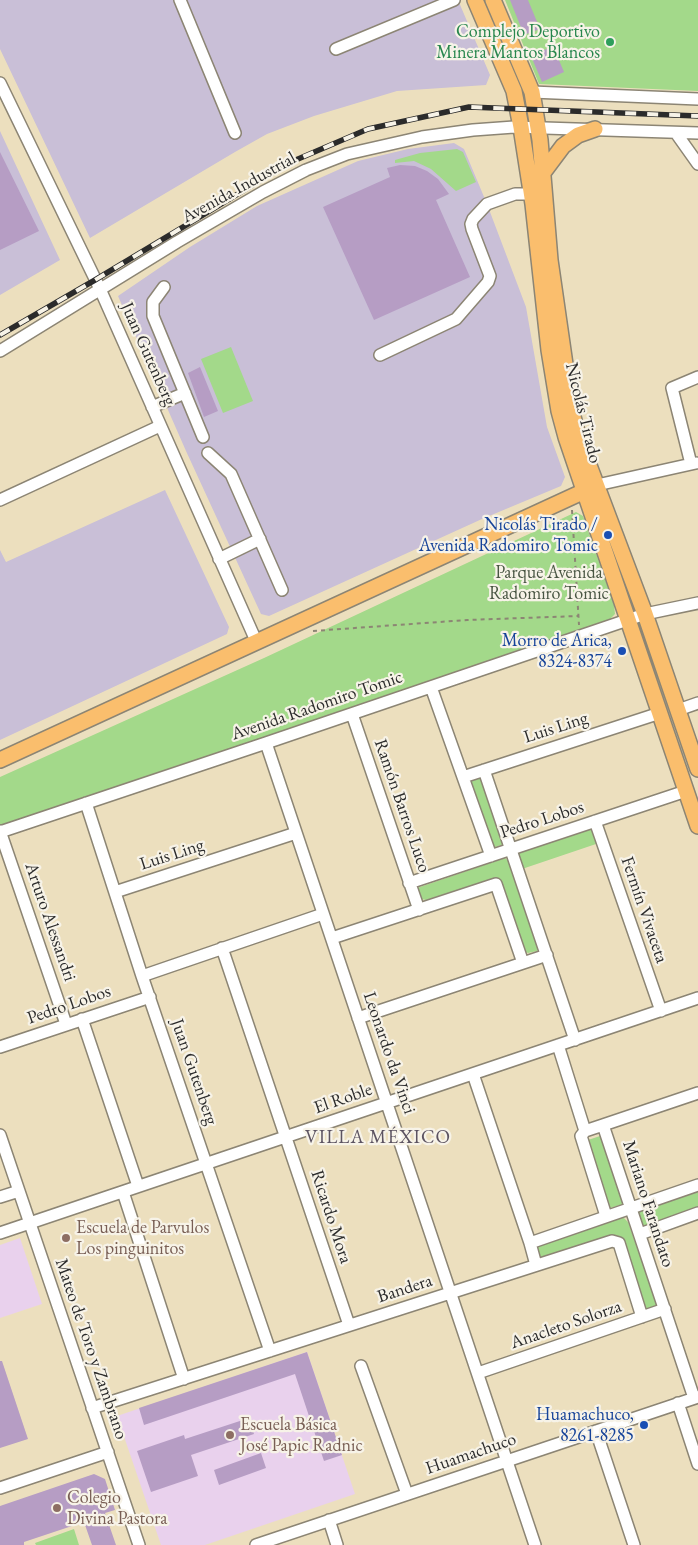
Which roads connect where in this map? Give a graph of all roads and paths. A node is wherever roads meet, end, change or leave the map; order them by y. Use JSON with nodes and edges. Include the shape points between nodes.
{"nodes":[{"id":1,"x":180,"y":0,"type":"edge"},
{"id":2,"x":454,"y":0,"type":"edge"},
{"id":3,"x":475,"y":0,"type":"edge"},
{"id":4,"x":493,"y":0,"type":"edge"},
{"id":5,"x":336,"y":49,"type":"dead end"},
{"id":6,"x":0,"y":82,"type":"edge"},
{"id":7,"x":532,"y":92,"type":"junction"},
{"id":8,"x":698,"y":99,"type":"edge"},
{"id":9,"x":521,"y":127,"type":"junction"},
{"id":10,"x":538,"y":127,"type":"junction"},
{"id":11,"x":596,"y":129,"type":"junction"},
{"id":12,"x":676,"y":132,"type":"junction"},
{"id":13,"x":236,"y":133,"type":"dead end"},
{"id":14,"x":698,"y":133,"type":"edge"},
{"id":15,"x":698,"y":164,"type":"edge"},
{"id":16,"x":542,"y":174,"type":"junction"},
{"id":17,"x":532,"y":194,"type":"junction"},
{"id":18,"x":164,"y":287,"type":"dead end"},
{"id":19,"x":100,"y":289,"type":"junction"},
{"id":20,"x":0,"y":350,"type":"edge"},
{"id":21,"x":380,"y":354,"type":"dead end"},
{"id":22,"x":698,"y":377,"type":"edge"},
{"id":23,"x":185,"y":393,"type":"junction"},
{"id":24,"x":152,"y":407,"type":"junction"},
{"id":25,"x":160,"y":426,"type":"junction"},
{"id":26,"x":203,"y":436,"type":"dead end"},
{"id":27,"x":208,"y":453,"type":"dead end"},
{"id":28,"x":694,"y":463,"type":"edge"},
{"id":29,"x":584,"y":492,"type":"junction"},
{"id":30,"x":0,"y":500,"type":"edge"},
{"id":31,"x":260,"y":539,"type":"junction"},
{"id":32,"x":219,"y":559,"type":"junction"},
{"id":33,"x":282,"y":590,"type":"dead end"},
{"id":34,"x":698,"y":603,"type":"edge"},
{"id":35,"x":646,"y":614,"type":"junction"},
{"id":36,"x":579,"y":616,"type":"junction"},
{"id":37,"x":628,"y":620,"type":"junction"},
{"id":38,"x":304,"y":632,"type":"dead end"},
{"id":39,"x":578,"y":637,"type":"junction"},
{"id":40,"x":257,"y":643,"type":"junction"},
{"id":41,"x":431,"y":687,"type":"junction"},
{"id":42,"x":698,"y":703,"type":"edge"},
{"id":43,"x":678,"y":710,"type":"junction"},
{"id":44,"x":660,"y":713,"type":"junction"},
{"id":45,"x":352,"y":714,"type":"junction"},
{"id":46,"x":266,"y":743,"type":"junction"},
{"id":47,"x":0,"y":760,"type":"edge"},
{"id":48,"x":698,"y":769,"type":"edge"},
{"id":49,"x":484,"y":770,"type":"junction"},
{"id":50,"x":463,"y":777,"type":"junction"},
{"id":51,"x":686,"y":791,"type":"junction"},
{"id":52,"x":86,"y":804,"type":"junction"},
{"id":53,"x":595,"y":821,"type":"junction"},
{"id":54,"x":698,"y":826,"type":"edge"},
{"id":55,"x":0,"y":832,"type":"edge"},
{"id":56,"x":296,"y":833,"type":"junction"},
{"id":57,"x":510,"y":849,"type":"junction"},
{"id":58,"x":491,"y":856,"type":"junction"},
{"id":59,"x":409,"y":882,"type":"junction"},
{"id":60,"x":115,"y":892,"type":"junction"},
{"id":61,"x":419,"y":910,"type":"junction"},
{"id":62,"x":323,"y":914,"type":"junction"},
{"id":63,"x":332,"y":938,"type":"junction"},
{"id":64,"x":222,"y":948,"type":"junction"},
{"id":65,"x":547,"y":955,"type":"junction"},
{"id":66,"x":523,"y":963,"type":"junction"},
{"id":67,"x":142,"y":976,"type":"junction"},
{"id":68,"x":150,"y":996,"type":"junction"},
{"id":69,"x":698,"y":998,"type":"edge"},
{"id":70,"x":661,"y":1011,"type":"junction"},
{"id":71,"x":358,"y":1018,"type":"junction"},
{"id":72,"x":82,"y":1019,"type":"junction"},
{"id":73,"x":66,"y":1024,"type":"junction"},
{"id":74,"x":575,"y":1040,"type":"junction"},
{"id":75,"x":558,"y":1045,"type":"junction"},
{"id":76,"x":0,"y":1047,"type":"edge"},
{"id":77,"x":473,"y":1074,"type":"junction"},
{"id":78,"x":698,"y":1093,"type":"edge"},
{"id":79,"x":387,"y":1103,"type":"junction"},
{"id":80,"x":603,"y":1125,"type":"junction"},
{"id":81,"x":585,"y":1131,"type":"junction"},
{"id":82,"x":0,"y":1136,"type":"edge"},
{"id":83,"x":287,"y":1136,"type":"junction"},
{"id":84,"x":206,"y":1164,"type":"junction"},
{"id":85,"x":698,"y":1185,"type":"edge"},
{"id":86,"x":138,"y":1186,"type":"junction"},
{"id":87,"x":19,"y":1191,"type":"junction"},
{"id":88,"x":123,"y":1192,"type":"junction"},
{"id":89,"x":0,"y":1197,"type":"edge"},
{"id":90,"x":631,"y":1209,"type":"junction"},
{"id":91,"x":698,"y":1213,"type":"edge"},
{"id":92,"x":606,"y":1216,"type":"junction"},
{"id":93,"x":29,"y":1223,"type":"junction"},
{"id":94,"x":0,"y":1233,"type":"edge"},
{"id":95,"x":640,"y":1234,"type":"junction"},
{"id":96,"x":530,"y":1243,"type":"junction"},
{"id":97,"x":536,"y":1265,"type":"junction"},
{"id":98,"x":450,"y":1293,"type":"junction"},
{"id":99,"x":665,"y":1309,"type":"junction"},
{"id":100,"x":642,"y":1317,"type":"junction"},
{"id":101,"x":349,"y":1326,"type":"junction"},
{"id":102,"x":270,"y":1351,"type":"junction"},
{"id":103,"x":361,"y":1366,"type":"dead end"},
{"id":104,"x":478,"y":1373,"type":"junction"},
{"id":105,"x":184,"y":1378,"type":"junction"},
{"id":106,"x":696,"y":1398,"type":"edge"},
{"id":107,"x":678,"y":1403,"type":"junction"},
{"id":108,"x":92,"y":1408,"type":"junction"},
{"id":109,"x":596,"y":1431,"type":"junction"},
{"id":110,"x":108,"y":1452,"type":"junction"},
{"id":111,"x":507,"y":1461,"type":"junction"},
{"id":112,"x":698,"y":1464,"type":"edge"},
{"id":113,"x":0,"y":1488,"type":"edge"},
{"id":114,"x":407,"y":1494,"type":"junction"},
{"id":115,"x":329,"y":1520,"type":"junction"},
{"id":116,"x":139,"y":1545,"type":"edge"},
{"id":117,"x":256,"y":1545,"type":"edge"},
{"id":118,"x":338,"y":1545,"type":"edge"},
{"id":119,"x":536,"y":1545,"type":"edge"},
{"id":120,"x":634,"y":1545,"type":"edge"}],
"edges":[{"from":1,"to":13,"type":"street"},
{"from":2,"to":5,"type":"street"},
{"from":3,"to":9,"type":"main road","name":"Nicolás Tirado","via":[[514,91]]},
{"from":4,"to":7,"type":"main road","name":"Nicolás Tirado"},
{"from":6,"to":19,"type":"street","name":"Juan Gutenberg"},
{"from":7,"to":8,"type":"street"},
{"from":7,"to":10,"type":"main road","name":"Nicolás Tirado"},
{"from":9,"to":10,"type":"street","name":"Avenida Industrial"},
{"from":9,"to":17,"type":"main road","name":"Nicolás Tirado"},
{"from":9,"to":19,"type":"street","name":"Avenida Industrial","via":[[422,137],[347,154],[306,170],[254,197]]},
{"from":10,"to":11,"type":"street","name":"Avenida Industrial"},
{"from":10,"to":16,"type":"main road","name":"Nicolás Tirado"},
{"from":11,"to":12,"type":"street","name":"Avenida Industrial"},
{"from":11,"to":16,"type":"main road","via":[[578,135],[563,146]]},
{"from":12,"to":14,"type":"street","name":"Avenida Industrial"},
{"from":12,"to":15,"type":"street"},
{"from":16,"to":29,"type":"main road","name":"Nicolás Tirado","via":[[550,260],[572,413],[579,439]]},
{"from":17,"to":21,"type":"street","via":[[515,194],[487,204],[473,219],[472,230],[490,276],[456,319]]},
{"from":17,"to":29,"type":"main road","name":"Nicolás Tirado","via":[[559,410]]},
{"from":18,"to":23,"type":"street","via":[[153,302],[154,316]]},
{"from":19,"to":20,"type":"street","name":"Avenida Industrial"},
{"from":19,"to":24,"type":"street","name":"Juan Gutenberg"},
{"from":22,"to":28,"type":"street","via":[[672,388]]},
{"from":23,"to":24,"type":"street"},
{"from":23,"to":26,"type":"street"},
{"from":24,"to":25,"type":"street","name":"Juan Gutenberg"},
{"from":25,"to":30,"type":"street"},
{"from":25,"to":32,"type":"street","name":"Juan Gutenberg"},
{"from":27,"to":31,"type":"street","via":[[232,474]]},
{"from":28,"to":29,"type":"street"},
{"from":29,"to":35,"type":"main road","name":"Nicolás Tirado"},
{"from":29,"to":36,"type":"path"},
{"from":29,"to":37,"type":"main road","name":"Nicolás Tirado"},
{"from":29,"to":40,"type":"main road"},
{"from":31,"to":32,"type":"street"},
{"from":31,"to":33,"type":"street"},
{"from":32,"to":40,"type":"street","name":"Juan Gutenberg"},
{"from":34,"to":35,"type":"street","name":"Avenida Radomiro Tomic"},
{"from":35,"to":37,"type":"street","name":"Avenida Radomiro Tomic"},
{"from":35,"to":43,"type":"main road","name":"Nicolás Tirado"},
{"from":36,"to":38,"type":"path","via":[[467,620]]},
{"from":36,"to":39,"type":"path"},
{"from":37,"to":39,"type":"street","name":"Avenida Radomiro Tomic"},
{"from":37,"to":44,"type":"main road","name":"Nicolás Tirado"},
{"from":39,"to":41,"type":"street","name":"Avenida Radomiro Tomic"},
{"from":40,"to":47,"type":"main road"},
{"from":41,"to":45,"type":"street","name":"Avenida Radomiro Tomic"},
{"from":41,"to":50,"type":"street"},
{"from":42,"to":43,"type":"street"},
{"from":43,"to":48,"type":"main road","name":"Nicolás Tirado"},
{"from":44,"to":49,"type":"street","name":"Luis Ling"},
{"from":44,"to":51,"type":"main road","name":"Nicolás Tirado"},
{"from":45,"to":46,"type":"street","name":"Avenida Radomiro Tomic"},
{"from":45,"to":59,"type":"street","name":"Ramón Barros Luco"},
{"from":46,"to":52,"type":"street","name":"Avenida Radomiro Tomic"},
{"from":46,"to":56,"type":"street","name":"Leonardo da Vinci"},
{"from":49,"to":50,"type":"street","name":"Luis Ling"},
{"from":49,"to":57,"type":"street"},
{"from":50,"to":58,"type":"street"},
{"from":51,"to":53,"type":"street","name":"Pedro Lobos"},
{"from":51,"to":54,"type":"main road","name":"Nicolás Tirado"},
{"from":52,"to":55,"type":"street","name":"Avenida Radomiro Tomic"},
{"from":52,"to":60,"type":"street","name":"Juan Gutenberg"},
{"from":53,"to":57,"type":"street","name":"Pedro Lobos"},
{"from":53,"to":70,"type":"street","name":"Fermín Vivaceta"},
{"from":55,"to":73,"type":"street","name":"Arturo Alessandri"},
{"from":56,"to":60,"type":"street","name":"Luis Ling"},
{"from":56,"to":62,"type":"street","name":"Leonardo da Vinci"},
{"from":57,"to":58,"type":"street","name":"Pedro Lobos"},
{"from":57,"to":65,"type":"street"},
{"from":58,"to":59,"type":"street","name":"Pedro Lobos"},
{"from":59,"to":61,"type":"street","name":"Ramón Barros Luco"},
{"from":60,"to":67,"type":"street","name":"Juan Gutenberg"},
{"from":61,"to":63,"type":"street"},
{"from":61,"to":66,"type":"street","via":[[496,884]]},
{"from":62,"to":63,"type":"street","name":"Leonardo da Vinci"},
{"from":62,"to":64,"type":"street"},
{"from":63,"to":71,"type":"street","name":"Leonardo da Vinci"},
{"from":64,"to":67,"type":"street"},
{"from":64,"to":83,"type":"street","name":"Ricardo Mora"},
{"from":65,"to":66,"type":"street"},
{"from":65,"to":74,"type":"street"},
{"from":66,"to":71,"type":"street"},
{"from":67,"to":68,"type":"street","name":"Juan Gutenberg"},
{"from":68,"to":72,"type":"street","name":"Pedro Lobos"},
{"from":68,"to":84,"type":"street","name":"Juan Gutenberg"},
{"from":69,"to":70,"type":"street","name":"El Roble"},
{"from":70,"to":74,"type":"street","name":"El Roble"},
{"from":71,"to":79,"type":"street","name":"Leonardo da Vinci"},
{"from":72,"to":73,"type":"street","name":"Pedro Lobos"},
{"from":72,"to":86,"type":"street"},
{"from":73,"to":76,"type":"street","name":"Pedro Lobos"},
{"from":74,"to":75,"type":"street","name":"El Roble"},
{"from":75,"to":77,"type":"street","name":"El Roble"},
{"from":75,"to":81,"type":"street"},
{"from":77,"to":79,"type":"street","name":"El Roble"},
{"from":77,"to":96,"type":"street"},
{"from":78,"to":80,"type":"street"},
{"from":79,"to":83,"type":"street","name":"El Roble"},
{"from":79,"to":98,"type":"street","name":"Leonardo da Vinci"},
{"from":80,"to":81,"type":"street","name":"Mariano Farandato"},
{"from":80,"to":90,"type":"street","name":"Mariano Farandato"},
{"from":81,"to":92,"type":"street","via":[[581,1136]]},
{"from":82,"to":87,"type":"street","name":"Mateo de Toro y Zambrano"},
{"from":83,"to":84,"type":"street","name":"El Roble"},
{"from":83,"to":101,"type":"street","name":"Ricardo Mora"},
{"from":84,"to":86,"type":"street","name":"El Roble"},
{"from":84,"to":102,"type":"street","name":"Juan Gutenberg"},
{"from":85,"to":90,"type":"street"},
{"from":86,"to":88,"type":"street","name":"El Roble"},
{"from":87,"to":89,"type":"street"},
{"from":87,"to":93,"type":"street","name":"Mateo de Toro y Zambrano"},
{"from":88,"to":93,"type":"street","name":"El Roble"},
{"from":88,"to":105,"type":"street"},
{"from":90,"to":92,"type":"street"},
{"from":90,"to":95,"type":"street","name":"Mariano Farandato"},
{"from":91,"to":95,"type":"street"},
{"from":92,"to":96,"type":"street"},
{"from":93,"to":94,"type":"street","name":"El Roble"},
{"from":93,"to":108,"type":"street","name":"Mateo de Toro y Zambrano"},
{"from":95,"to":99,"type":"street","name":"Mariano Farandato"},
{"from":96,"to":97,"type":"street"},
{"from":97,"to":98,"type":"street","name":"Bandera"},
{"from":97,"to":100,"type":"street","name":"Bandera","via":[[612,1241],[619,1243]]},
{"from":98,"to":101,"type":"street","name":"Bandera"},
{"from":98,"to":104,"type":"street","name":"Leonardo da Vinci"},
{"from":99,"to":100,"type":"street","name":"Anacleto Solorza"},
{"from":99,"to":106,"type":"street","name":"Mariano Farandato"},
{"from":100,"to":104,"type":"street","name":"Anacleto Solorza"},
{"from":101,"to":102,"type":"street","name":"Bandera"},
{"from":102,"to":105,"type":"street","name":"Bandera"},
{"from":103,"to":114,"type":"street"},
{"from":104,"to":111,"type":"street","name":"Leonardo da Vinci"},
{"from":105,"to":108,"type":"street","name":"Bandera"},
{"from":106,"to":107,"type":"street","name":"Huamachuco"},
{"from":107,"to":109,"type":"street","name":"Huamachuco"},
{"from":107,"to":112,"type":"street"},
{"from":108,"to":110,"type":"street","name":"Mateo de Toro y Zambrano"},
{"from":109,"to":111,"type":"street","name":"Huamachuco"},
{"from":109,"to":120,"type":"street"},
{"from":110,"to":113,"type":"street"},
{"from":110,"to":116,"type":"street","name":"Mateo de Toro y Zambrano"},
{"from":111,"to":114,"type":"street","name":"Huamachuco"},
{"from":111,"to":119,"type":"street","name":"Leonardo da Vinci"},
{"from":114,"to":115,"type":"street","name":"Huamachuco"},
{"from":115,"to":117,"type":"street","name":"Huamachuco"},
{"from":115,"to":118,"type":"street"}]}
